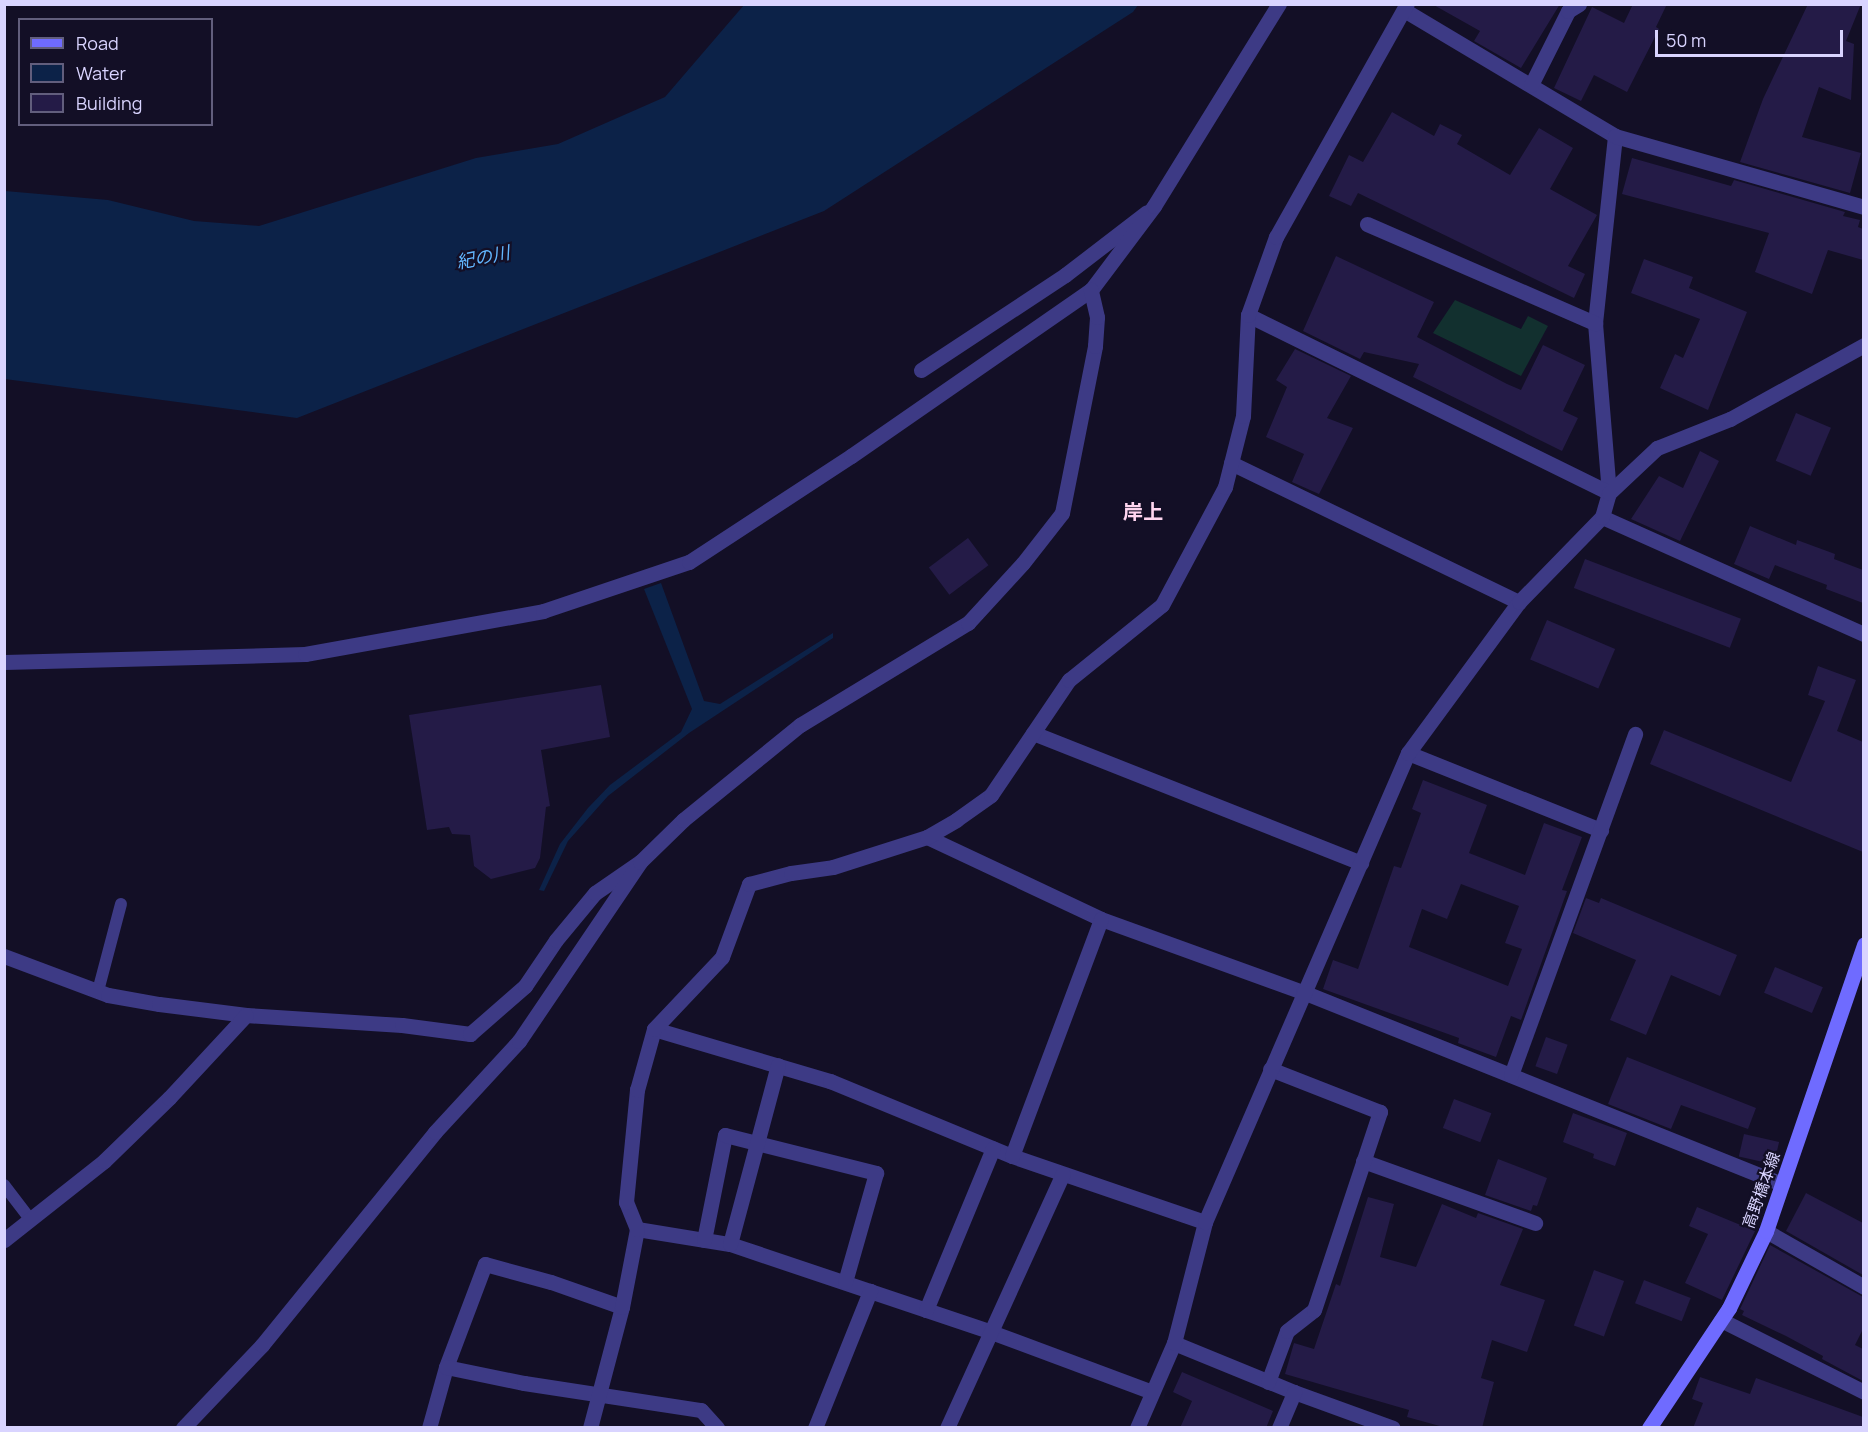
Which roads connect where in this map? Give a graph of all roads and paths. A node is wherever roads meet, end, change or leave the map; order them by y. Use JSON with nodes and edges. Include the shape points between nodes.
{"nodes":[{"id":1,"x":1279,"y":4,"type":"edge"},
{"id":2,"x":1579,"y":4,"type":"edge"},
{"id":3,"x":1405,"y":7,"type":"edge"},
{"id":4,"x":1531,"y":85,"type":"junction"},
{"id":5,"x":1615,"y":136,"type":"junction"},
{"id":6,"x":1154,"y":206,"type":"junction"},
{"id":7,"x":1863,"y":207,"type":"edge"},
{"id":8,"x":1366,"y":224,"type":"dead end"},
{"id":9,"x":1091,"y":290,"type":"junction"},
{"id":10,"x":1248,"y":315,"type":"junction"},
{"id":11,"x":1595,"y":323,"type":"junction"},
{"id":12,"x":1863,"y":345,"type":"edge"},
{"id":13,"x":921,"y":370,"type":"dead end"},
{"id":14,"x":1231,"y":463,"type":"junction"},
{"id":15,"x":1609,"y":493,"type":"junction"},
{"id":16,"x":1602,"y":517,"type":"junction"},
{"id":17,"x":1519,"y":602,"type":"junction"},
{"id":18,"x":1863,"y":634,"type":"edge"},
{"id":19,"x":4,"y":662,"type":"edge"},
{"id":20,"x":1033,"y":733,"type":"junction"},
{"id":21,"x":1635,"y":735,"type":"dead end"},
{"id":22,"x":1408,"y":753,"type":"junction"},
{"id":23,"x":1601,"y":830,"type":"junction"},
{"id":24,"x":927,"y":837,"type":"junction"},
{"id":25,"x":640,"y":862,"type":"junction"},
{"id":26,"x":1361,"y":863,"type":"junction"},
{"id":27,"x":121,"y":904,"type":"dead end"},
{"id":28,"x":1101,"y":919,"type":"junction"},
{"id":29,"x":1863,"y":944,"type":"edge"},
{"id":30,"x":4,"y":956,"type":"edge"},
{"id":31,"x":1859,"y":974,"type":"edge"},
{"id":32,"x":98,"y":991,"type":"junction"},
{"id":33,"x":1303,"y":992,"type":"junction"},
{"id":34,"x":246,"y":1015,"type":"junction"},
{"id":35,"x":654,"y":1029,"type":"junction"},
{"id":36,"x":778,"y":1065,"type":"junction"},
{"id":37,"x":1270,"y":1069,"type":"junction"},
{"id":38,"x":1511,"y":1075,"type":"junction"},
{"id":39,"x":757,"y":1142,"type":"junction"},
{"id":40,"x":993,"y":1148,"type":"junction"},
{"id":41,"x":1012,"y":1156,"type":"junction"},
{"id":42,"x":1363,"y":1161,"type":"junction"},
{"id":43,"x":1063,"y":1174,"type":"junction"},
{"id":44,"x":1782,"y":1184,"type":"junction"},
{"id":45,"x":4,"y":1185,"type":"edge"},
{"id":46,"x":30,"y":1219,"type":"junction"},
{"id":47,"x":1205,"y":1222,"type":"junction"},
{"id":48,"x":1535,"y":1223,"type":"dead end"},
{"id":49,"x":637,"y":1229,"type":"junction"},
{"id":50,"x":1766,"y":1231,"type":"junction"},
{"id":51,"x":4,"y":1240,"type":"edge"},
{"id":52,"x":704,"y":1240,"type":"junction"},
{"id":53,"x":730,"y":1244,"type":"junction"},
{"id":54,"x":845,"y":1282,"type":"junction"},
{"id":55,"x":1863,"y":1287,"type":"edge"},
{"id":56,"x":870,"y":1291,"type":"junction"},
{"id":57,"x":622,"y":1307,"type":"junction"},
{"id":58,"x":926,"y":1310,"type":"junction"},
{"id":59,"x":1721,"y":1320,"type":"junction"},
{"id":60,"x":992,"y":1332,"type":"junction"},
{"id":61,"x":1174,"y":1343,"type":"junction"},
{"id":62,"x":446,"y":1367,"type":"junction"},
{"id":63,"x":1268,"y":1382,"type":"junction"},
{"id":64,"x":1152,"y":1392,"type":"junction"},
{"id":65,"x":1294,"y":1392,"type":"junction"},
{"id":66,"x":1863,"y":1392,"type":"edge"},
{"id":67,"x":600,"y":1394,"type":"junction"},
{"id":68,"x":183,"y":1428,"type":"edge"},
{"id":69,"x":429,"y":1428,"type":"edge"},
{"id":70,"x":590,"y":1428,"type":"edge"},
{"id":71,"x":717,"y":1428,"type":"edge"},
{"id":72,"x":815,"y":1428,"type":"edge"},
{"id":73,"x":947,"y":1428,"type":"edge"},
{"id":74,"x":1137,"y":1428,"type":"edge"},
{"id":75,"x":1279,"y":1428,"type":"edge"},
{"id":76,"x":1393,"y":1428,"type":"edge"},
{"id":77,"x":1649,"y":1428,"type":"edge"}],
"edges":[{"from":1,"to":6,"type":"street"},
{"from":2,"to":4,"type":"street","via":[[1568,11]]},
{"from":3,"to":4,"type":"street"},
{"from":3,"to":10,"type":"street","via":[[1276,237]]},
{"from":4,"to":5,"type":"street"},
{"from":5,"to":7,"type":"street"},
{"from":5,"to":11,"type":"street"},
{"from":6,"to":9,"type":"street"},
{"from":6,"to":13,"type":"street","via":[[1065,275]]},
{"from":8,"to":11,"type":"street"},
{"from":9,"to":19,"type":"street","via":[[851,456],[688,562],[543,611],[305,654]]},
{"from":9,"to":25,"type":"street","via":[[1097,317],[1095,346],[1062,513],[1056,521],[968,623],[800,724],[683,820]]},
{"from":10,"to":14,"type":"street","via":[[1243,416]]},
{"from":10,"to":15,"type":"street"},
{"from":11,"to":15,"type":"street"},
{"from":12,"to":15,"type":"street","via":[[1730,419],[1657,448]]},
{"from":14,"to":17,"type":"street"},
{"from":14,"to":20,"type":"street","via":[[1225,487],[1162,605],[1069,680]]},
{"from":15,"to":16,"type":"street"},
{"from":16,"to":17,"type":"street"},
{"from":16,"to":18,"type":"street"},
{"from":17,"to":22,"type":"street"},
{"from":20,"to":24,"type":"street","via":[[991,795]]},
{"from":20,"to":26,"type":"street"},
{"from":21,"to":23,"type":"street"},
{"from":22,"to":23,"type":"street"},
{"from":22,"to":26,"type":"street"},
{"from":23,"to":38,"type":"street"},
{"from":24,"to":28,"type":"street"},
{"from":24,"to":35,"type":"street","via":[[833,867],[749,884],[722,957]]},
{"from":25,"to":34,"type":"street","via":[[595,893],[525,986],[470,1034],[402,1025]]},
{"from":25,"to":68,"type":"street","via":[[519,1041],[435,1132],[262,1345]]},
{"from":26,"to":33,"type":"street"},
{"from":27,"to":32,"type":"lane"},
{"from":28,"to":33,"type":"street"},
{"from":28,"to":41,"type":"street"},
{"from":29,"to":31,"type":"main road","name":"高野橋本線"},
{"from":30,"to":32,"type":"street"},
{"from":31,"to":44,"type":"main road","name":"高野橋本線"},
{"from":32,"to":34,"type":"street","via":[[159,1004]]},
{"from":33,"to":37,"type":"street"},
{"from":33,"to":38,"type":"street"},
{"from":34,"to":46,"type":"street","via":[[104,1161]]},
{"from":35,"to":36,"type":"street"},
{"from":35,"to":49,"type":"street","via":[[638,1090],[626,1202]]},
{"from":36,"to":39,"type":"street"},
{"from":36,"to":40,"type":"street","via":[[830,1081]]},
{"from":37,"to":42,"type":"street","via":[[1380,1112]]},
{"from":37,"to":47,"type":"street"},
{"from":38,"to":44,"type":"street"},
{"from":39,"to":52,"type":"street","via":[[725,1134]]},
{"from":39,"to":53,"type":"street"},
{"from":39,"to":54,"type":"street","via":[[876,1173]]},
{"from":40,"to":41,"type":"street"},
{"from":40,"to":58,"type":"street"},
{"from":41,"to":43,"type":"street"},
{"from":42,"to":48,"type":"street"},
{"from":42,"to":63,"type":"street","via":[[1314,1310],[1287,1331]]},
{"from":43,"to":47,"type":"street"},
{"from":43,"to":60,"type":"street"},
{"from":44,"to":50,"type":"main road","name":"高野橋本線"},
{"from":45,"to":46,"type":"lane"},
{"from":46,"to":51,"type":"street"},
{"from":47,"to":61,"type":"street"},
{"from":49,"to":52,"type":"street"},
{"from":49,"to":57,"type":"street"},
{"from":50,"to":55,"type":"street"},
{"from":50,"to":59,"type":"main road","name":"高野橋本線"},
{"from":52,"to":53,"type":"street"},
{"from":53,"to":54,"type":"street"},
{"from":54,"to":56,"type":"street"},
{"from":56,"to":58,"type":"street"},
{"from":56,"to":72,"type":"street"},
{"from":57,"to":62,"type":"street","via":[[485,1264]]},
{"from":57,"to":67,"type":"street"},
{"from":58,"to":60,"type":"street"},
{"from":59,"to":66,"type":"street"},
{"from":59,"to":77,"type":"main road","name":"高野橋本線"},
{"from":60,"to":64,"type":"street"},
{"from":60,"to":73,"type":"street"},
{"from":61,"to":63,"type":"street"},
{"from":61,"to":64,"type":"street"},
{"from":62,"to":67,"type":"street"},
{"from":62,"to":69,"type":"street"},
{"from":63,"to":65,"type":"street"},
{"from":64,"to":74,"type":"street"},
{"from":65,"to":75,"type":"street"},
{"from":65,"to":76,"type":"street"},
{"from":67,"to":70,"type":"street"},
{"from":67,"to":71,"type":"street","via":[[700,1410]]}]}
